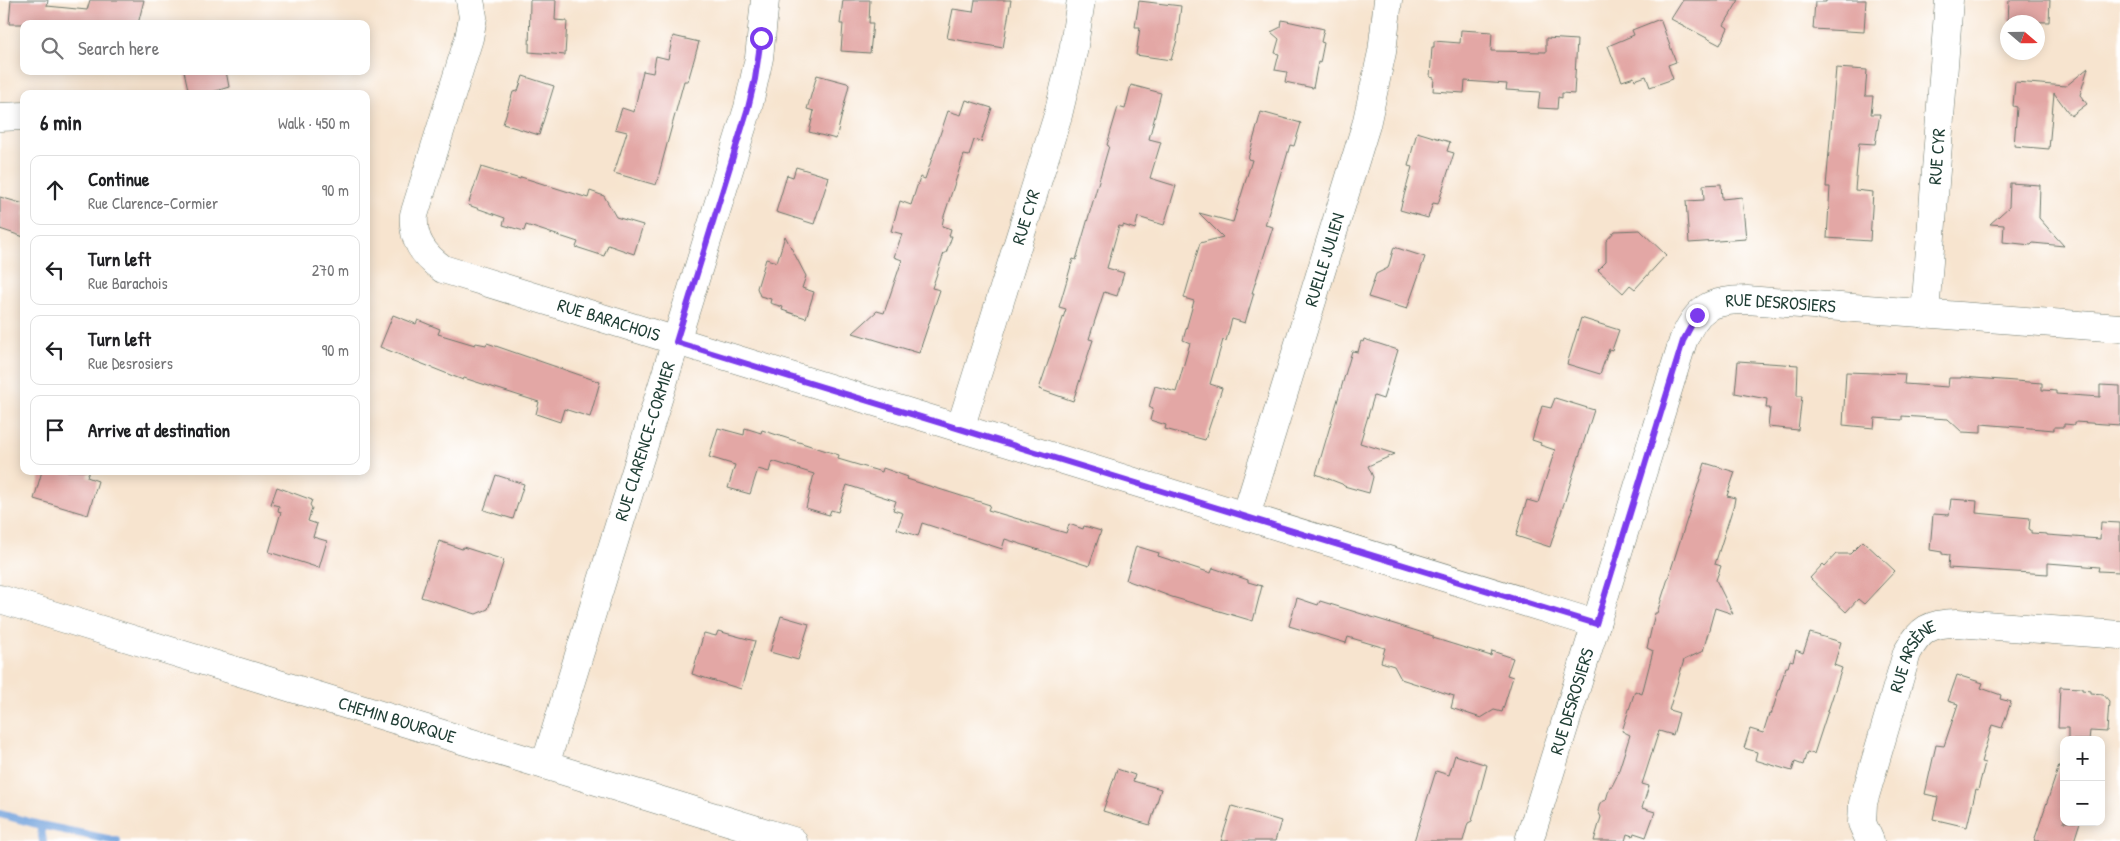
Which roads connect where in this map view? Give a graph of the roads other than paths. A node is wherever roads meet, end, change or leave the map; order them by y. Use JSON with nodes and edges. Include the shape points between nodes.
{"nodes":[{"id":1,"x":470,"y":0,"type":"edge"},
{"id":2,"x":764,"y":0,"type":"edge"},
{"id":3,"x":1081,"y":0,"type":"edge"},
{"id":4,"x":1388,"y":0,"type":"edge"},
{"id":5,"x":1949,"y":0,"type":"edge"},
{"id":6,"x":20,"y":116,"type":"edge"},
{"id":7,"x":0,"y":117,"type":"edge"},
{"id":8,"x":1924,"y":314,"type":"junction"},
{"id":9,"x":2120,"y":328,"type":"edge"},
{"id":10,"x":676,"y":342,"type":"junction"},
{"id":11,"x":960,"y":429,"type":"junction"},
{"id":12,"x":1246,"y":516,"type":"junction"},
{"id":13,"x":0,"y":598,"type":"edge"},
{"id":14,"x":1596,"y":624,"type":"junction"},
{"id":15,"x":2120,"y":634,"type":"edge"},
{"id":16,"x":545,"y":765,"type":"junction"},
{"id":17,"x":793,"y":841,"type":"edge"},
{"id":18,"x":1529,"y":841,"type":"edge"},
{"id":19,"x":1870,"y":841,"type":"edge"}],
"edges":[{"from":1,"to":10,"type":"street","name":"RUE BARACHOIS","via":[[471,30],[414,215],[413,226],[420,246],[433,262],[454,274]]},
{"from":2,"to":10,"type":"street","name":"RUE CLARENCE-CORMIER","via":[[759,58],[752,89]]},
{"from":3,"to":11,"type":"street","name":"RUE CYR","via":[[1070,68],[1058,115]]},
{"from":4,"to":12,"type":"street","name":"RUELLE JULIEN","via":[[1382,52],[1366,125]]},
{"from":5,"to":8,"type":"street","name":"RUE CYR"},
{"from":6,"to":7,"type":"street"},
{"from":8,"to":9,"type":"street","name":"RUE DESROSIERS"},
{"from":8,"to":14,"type":"street","name":"RUE DESROSIERS","via":[[1746,300],[1720,301],[1702,310],[1692,321],[1683,341]]},
{"from":10,"to":11,"type":"street","name":"RUE BARACHOIS"},
{"from":10,"to":16,"type":"street","name":"RUE CLARENCE-CORMIER"},
{"from":11,"to":12,"type":"street","name":"RUE BARACHOIS"},
{"from":12,"to":14,"type":"street","name":"RUE BARACHOIS"},
{"from":13,"to":16,"type":"street","name":"CHEMIN BOURQUE"},
{"from":14,"to":18,"type":"street","name":"RUE DESROSIERS"},
{"from":15,"to":19,"type":"street","name":"RUE ARSÈNE","via":[[1957,622],[1926,629],[1907,653],[1863,803],[1862,823]]},
{"from":16,"to":17,"type":"street","name":"CHEMIN BOURQUE"}]}
